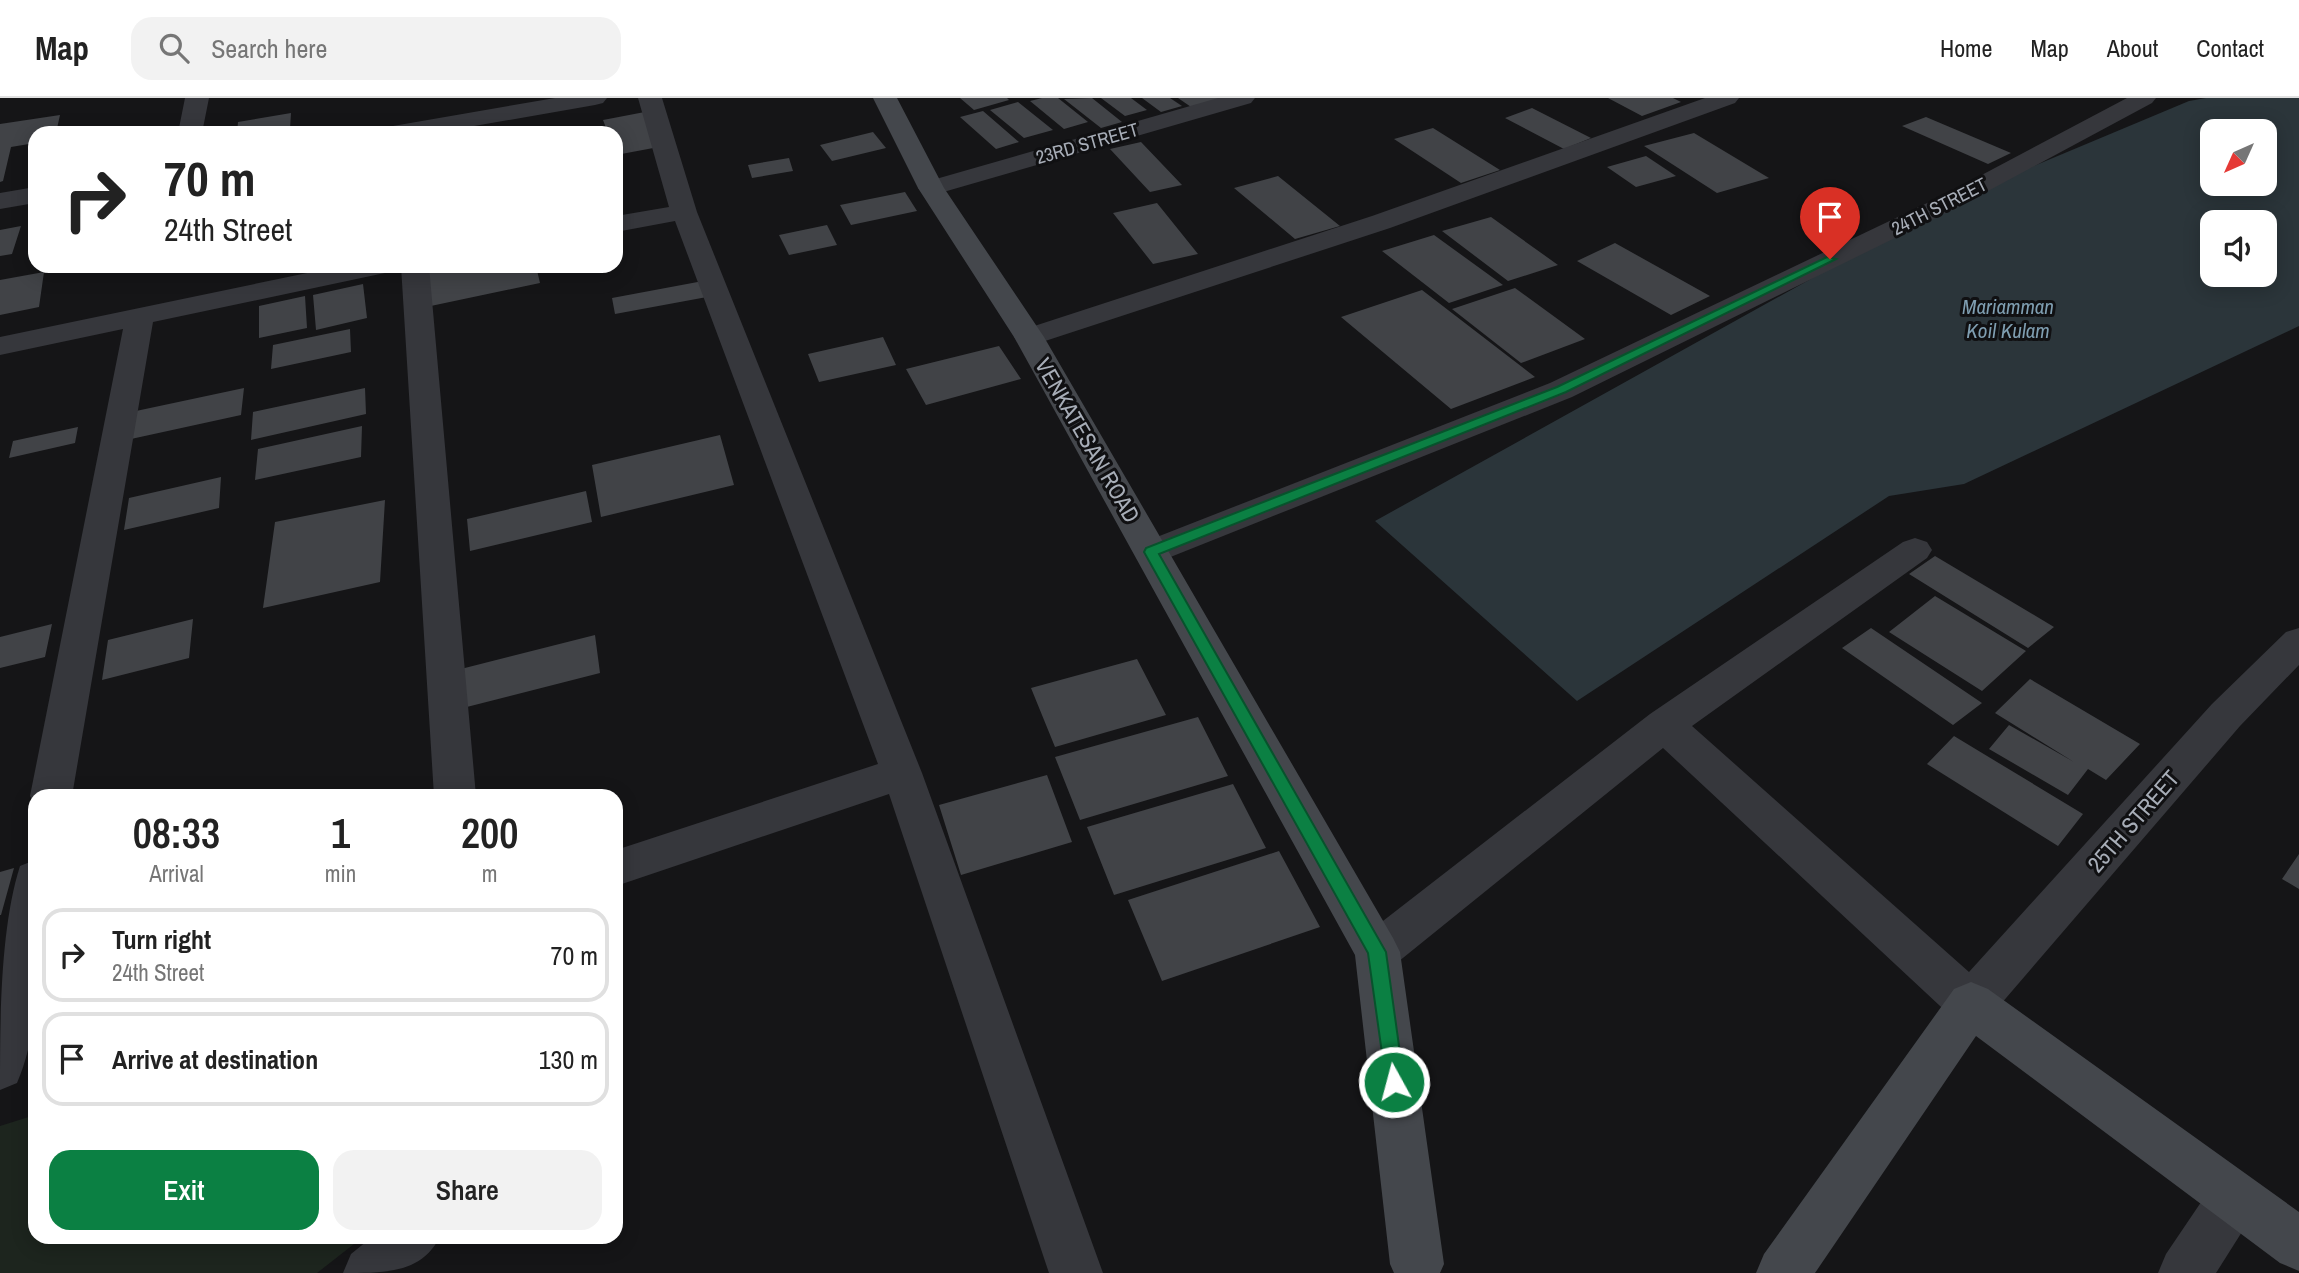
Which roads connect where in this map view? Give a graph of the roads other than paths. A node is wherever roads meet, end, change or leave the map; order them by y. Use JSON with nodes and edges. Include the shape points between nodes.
{"nodes":[{"id":1,"x":197,"y":98,"type":"edge"},
{"id":2,"x":595,"y":98,"type":"edge"},
{"id":3,"x":650,"y":98,"type":"edge"},
{"id":4,"x":885,"y":98,"type":"edge"},
{"id":5,"x":1243,"y":98,"type":"edge"},
{"id":6,"x":1727,"y":98,"type":"edge"},
{"id":7,"x":2144,"y":98,"type":"edge"},
{"id":8,"x":541,"y":103,"type":"edge"},
{"id":9,"x":191,"y":126,"type":"edge"},
{"id":10,"x":428,"y":126,"type":"edge"},
{"id":11,"x":932,"y":188,"type":"junction"},
{"id":12,"x":28,"y":196,"type":"edge"},
{"id":13,"x":0,"y":201,"type":"edge"},
{"id":14,"x":684,"y":212,"type":"junction"},
{"id":15,"x":623,"y":223,"type":"edge"},
{"id":16,"x":346,"y":273,"type":"edge"},
{"id":17,"x":416,"y":273,"type":"edge"},
{"id":18,"x":140,"y":316,"type":"junction"},
{"id":19,"x":1029,"y":337,"type":"junction"},
{"id":20,"x":0,"y":346,"type":"edge"},
{"id":21,"x":1915,"y":551,"type":"dead end"},
{"id":22,"x":1151,"y":552,"type":"junction"},
{"id":23,"x":2299,"y":642,"type":"edge"},
{"id":24,"x":1664,"y":725,"type":"junction"},
{"id":25,"x":902,"y":773,"type":"junction"},
{"id":26,"x":52,"y":789,"type":"edge"},
{"id":27,"x":454,"y":789,"type":"edge"},
{"id":28,"x":623,"y":866,"type":"edge"},
{"id":29,"x":28,"y":917,"type":"edge"},
{"id":30,"x":1377,"y":952,"type":"junction"},
{"id":31,"x":1971,"y":1004,"type":"junction"},
{"id":32,"x":28,"y":1061,"type":"edge"},
{"id":33,"x":0,"y":1069,"type":"edge"},
{"id":34,"x":2234,"y":1198,"type":"junction"},
{"id":35,"x":405,"y":1244,"type":"edge"},
{"id":36,"x":2299,"y":1244,"type":"edge"},
{"id":37,"x":1416,"y":1270,"type":"edge"},
{"id":38,"x":370,"y":1273,"type":"edge"},
{"id":39,"x":1076,"y":1273,"type":"edge"},
{"id":40,"x":1783,"y":1273,"type":"edge"},
{"id":41,"x":2185,"y":1273,"type":"edge"}],
"edges":[{"from":1,"to":9,"type":"street"},
{"from":2,"to":8,"type":"street"},
{"from":3,"to":14,"type":"street"},
{"from":4,"to":11,"type":"street","name":"VENKATESAN ROAD"},
{"from":5,"to":11,"type":"street","name":"23RD STREET"},
{"from":6,"to":19,"type":"street","via":[[1381,222]]},
{"from":7,"to":22,"type":"street","name":"24TH STREET","via":[[1953,200],[1561,390]]},
{"from":8,"to":10,"type":"street"},
{"from":11,"to":19,"type":"street","name":"VENKATESAN ROAD"},
{"from":12,"to":13,"type":"street"},
{"from":14,"to":15,"type":"street"},
{"from":14,"to":25,"type":"street"},
{"from":16,"to":18,"type":"street"},
{"from":17,"to":27,"type":"street"},
{"from":18,"to":20,"type":"street"},
{"from":18,"to":26,"type":"street"},
{"from":19,"to":22,"type":"street","name":"VENKATESAN ROAD"},
{"from":21,"to":24,"type":"street"},
{"from":22,"to":30,"type":"street","name":"VENKATESAN ROAD"},
{"from":23,"to":31,"type":"street","name":"25TH STREET","via":[[2226,716]]},
{"from":24,"to":30,"type":"street"},
{"from":24,"to":31,"type":"street"},
{"from":25,"to":28,"type":"street"},
{"from":25,"to":39,"type":"street"},
{"from":29,"to":33,"type":"street"},
{"from":30,"to":37,"type":"street","name":"VENKATESAN ROAD"},
{"from":31,"to":34,"type":"street"},
{"from":31,"to":40,"type":"street"},
{"from":32,"to":33,"type":"street"},
{"from":34,"to":36,"type":"street"},
{"from":34,"to":41,"type":"street"},
{"from":35,"to":38,"type":"street"}]}
